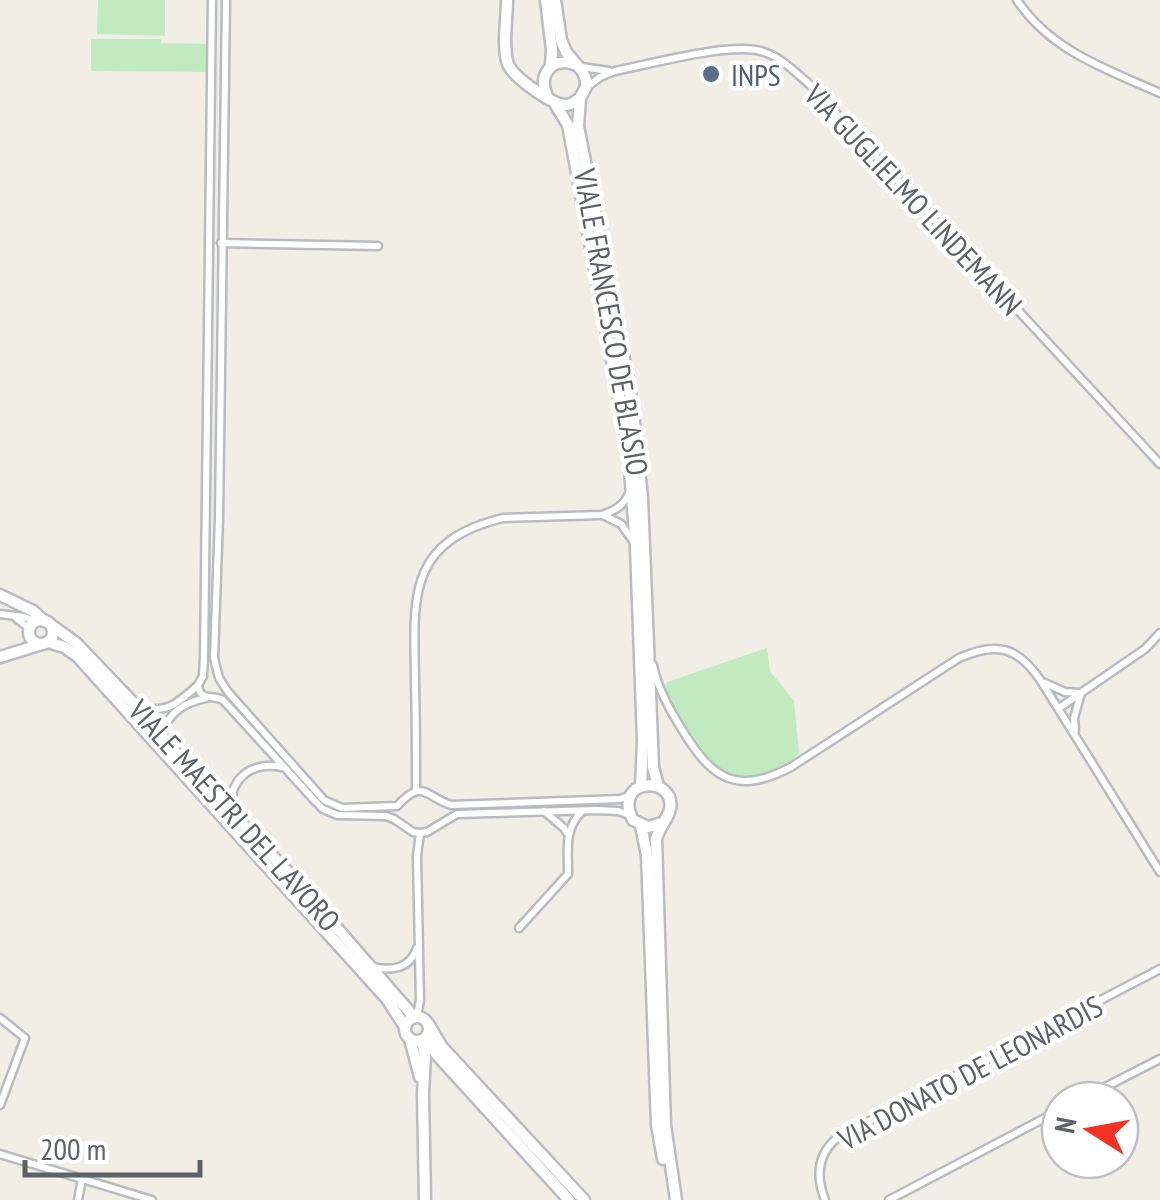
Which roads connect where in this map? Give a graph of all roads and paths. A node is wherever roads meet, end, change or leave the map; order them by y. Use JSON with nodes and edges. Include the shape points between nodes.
{"nodes":[{"id":1,"x":212,"y":0,"type":"edge"},
{"id":2,"x":226,"y":0,"type":"edge"},
{"id":3,"x":508,"y":0,"type":"edge"},
{"id":4,"x":546,"y":0,"type":"edge"},
{"id":5,"x":555,"y":0,"type":"edge"},
{"id":6,"x":1017,"y":0,"type":"edge"},
{"id":7,"x":577,"y":65,"type":"junction"},
{"id":8,"x":548,"y":69,"type":"junction"},
{"id":9,"x":616,"y":71,"type":"junction"},
{"id":10,"x":513,"y":73,"type":"junction"},
{"id":11,"x":583,"y":92,"type":"junction"},
{"id":12,"x":1160,"y":92,"type":"edge"},
{"id":13,"x":551,"y":100,"type":"junction"},
{"id":14,"x":221,"y":243,"type":"junction"},
{"id":15,"x":378,"y":246,"type":"dead end"},
{"id":16,"x":1160,"y":464,"type":"edge"},
{"id":17,"x":632,"y":480,"type":"junction"},
{"id":18,"x":602,"y":515,"type":"junction"},
{"id":19,"x":636,"y":546,"type":"junction"},
{"id":20,"x":0,"y":594,"type":"edge"},
{"id":21,"x":0,"y":614,"type":"edge"},
{"id":22,"x":39,"y":623,"type":"junction"},
{"id":23,"x":647,"y":626,"type":"junction"},
{"id":24,"x":1160,"y":633,"type":"edge"},
{"id":25,"x":45,"y":643,"type":"junction"},
{"id":26,"x":0,"y":656,"type":"edge"},
{"id":27,"x":203,"y":676,"type":"junction"},
{"id":28,"x":220,"y":681,"type":"junction"},
{"id":29,"x":1041,"y":681,"type":"junction"},
{"id":30,"x":198,"y":685,"type":"junction"},
{"id":31,"x":1081,"y":693,"type":"junction"},
{"id":32,"x":210,"y":698,"type":"junction"},
{"id":33,"x":137,"y":707,"type":"junction"},
{"id":34,"x":1059,"y":708,"type":"junction"},
{"id":35,"x":1075,"y":732,"type":"junction"},
{"id":36,"x":160,"y":735,"type":"junction"},
{"id":37,"x":284,"y":768,"type":"junction"},
{"id":38,"x":641,"y":786,"type":"junction"},
{"id":39,"x":658,"y":786,"type":"junction"},
{"id":40,"x":416,"y":791,"type":"junction"},
{"id":41,"x":630,"y":796,"type":"junction"},
{"id":42,"x":438,"y":801,"type":"junction"},
{"id":43,"x":402,"y":802,"type":"junction"},
{"id":44,"x":583,"y":810,"type":"junction"},
{"id":45,"x":544,"y":811,"type":"junction"},
{"id":46,"x":233,"y":813,"type":"junction"},
{"id":47,"x":630,"y":815,"type":"junction"},
{"id":48,"x":662,"y":823,"type":"junction"},
{"id":49,"x":402,"y":824,"type":"junction"},
{"id":50,"x":438,"y":824,"type":"junction"},
{"id":51,"x":641,"y":826,"type":"junction"},
{"id":52,"x":420,"y":833,"type":"junction"},
{"id":53,"x":568,"y":834,"type":"junction"},
{"id":54,"x":1160,"y":872,"type":"edge"},
{"id":55,"x":519,"y":928,"type":"dead end"},
{"id":56,"x":419,"y":942,"type":"junction"},
{"id":57,"x":372,"y":967,"type":"junction"},
{"id":58,"x":1160,"y":969,"type":"edge"},
{"id":59,"x":0,"y":1018,"type":"edge"},
{"id":60,"x":422,"y":1020,"type":"junction"},
{"id":61,"x":416,"y":1036,"type":"junction"},
{"id":62,"x":1160,"y":1059,"type":"edge"},
{"id":63,"x":1119,"y":1080,"type":"edge"},
{"id":64,"x":0,"y":1104,"type":"edge"},
{"id":65,"x":1040,"y":1121,"type":"edge"},
{"id":66,"x":0,"y":1154,"type":"edge"},
{"id":67,"x":82,"y":1179,"type":"junction"},
{"id":68,"x":80,"y":1198,"type":"edge"},
{"id":69,"x":134,"y":1198,"type":"edge"},
{"id":70,"x":152,"y":1200,"type":"edge"},
{"id":71,"x":425,"y":1200,"type":"edge"},
{"id":72,"x":570,"y":1200,"type":"edge"},
{"id":73,"x":584,"y":1200,"type":"edge"},
{"id":74,"x":672,"y":1200,"type":"edge"},
{"id":75,"x":826,"y":1200,"type":"edge"},
{"id":76,"x":889,"y":1200,"type":"edge"}],
"edges":[{"from":1,"to":27,"type":"street"},
{"from":2,"to":14,"type":"street"},
{"from":3,"to":10,"type":"street","via":[[506,50]]},
{"from":4,"to":8,"type":"street"},
{"from":5,"to":7,"type":"street","via":[[561,40]]},
{"from":6,"to":12,"type":"street","via":[[1038,28],[1069,51]]},
{"from":7,"to":8,"type":"street","via":[[562,61]]},
{"from":7,"to":9,"type":"street","name":"VIA GUGLIELMO LINDEMANN"},
{"from":7,"to":11,"type":"street","via":[[586,80]]},
{"from":8,"to":10,"type":"street","via":[[529,78]]},
{"from":8,"to":13,"type":"street","via":[[543,86]]},
{"from":9,"to":11,"type":"street","name":"VIA GUGLIELMO LINDEMANN"},
{"from":9,"to":16,"type":"street","name":"VIA GUGLIELMO LINDEMANN","via":[[744,48],[782,60]]},
{"from":10,"to":13,"type":"street"},
{"from":11,"to":13,"type":"street","via":[[568,104]]},
{"from":11,"to":23,"type":"street","name":"VIALE FRANCESCO DE BLASIO","via":[[578,126],[635,430]]},
{"from":13,"to":17,"type":"street","name":"VIALE FRANCESCO DE BLASIO","via":[[568,125]]},
{"from":14,"to":15,"type":"street"},
{"from":14,"to":28,"type":"street","via":[[214,646]]},
{"from":17,"to":18,"type":"street","via":[[623,504]]},
{"from":17,"to":19,"type":"street","name":"VIALE FRANCESCO DE BLASIO"},
{"from":18,"to":19,"type":"street","via":[[621,524]]},
{"from":18,"to":40,"type":"street","via":[[503,518],[462,532],[433,557],[414,611]]},
{"from":19,"to":38,"type":"street","name":"VIALE FRANCESCO DE BLASIO"},
{"from":20,"to":22,"type":"street","via":[[33,611]]},
{"from":21,"to":22,"type":"street"},
{"from":22,"to":25,"type":"street","via":[[53,630]]},
{"from":22,"to":25,"type":"street","name":"VIALE MAESTRI DEL LAVORO","via":[[30,637]]},
{"from":22,"to":33,"type":"street","name":"VIALE MAESTRI DEL LAVORO","via":[[76,643]]},
{"from":23,"to":29,"type":"street","via":[[669,708],[700,758],[734,780],[752,782],[792,768],[977,650],[1012,652]]},
{"from":23,"to":39,"type":"street","name":"VIALE FRANCESCO DE BLASIO"},
{"from":24,"to":31,"type":"street"},
{"from":25,"to":26,"type":"street"},
{"from":25,"to":61,"type":"street","name":"VIALE MAESTRI DEL LAVORO","via":[[76,656]]},
{"from":27,"to":28,"type":"street"},
{"from":27,"to":30,"type":"street"},
{"from":28,"to":32,"type":"street","via":[[220,693]]},
{"from":28,"to":43,"type":"street","via":[[324,800],[342,808]]},
{"from":29,"to":31,"type":"street"},
{"from":29,"to":34,"type":"street"},
{"from":30,"to":32,"type":"street"},
{"from":30,"to":33,"type":"street","via":[[163,710]]},
{"from":31,"to":34,"type":"street"},
{"from":31,"to":35,"type":"street"},
{"from":32,"to":36,"type":"street","via":[[175,711]]},
{"from":32,"to":37,"type":"street","via":[[223,700]]},
{"from":33,"to":36,"type":"street","name":"VIALE MAESTRI DEL LAVORO"},
{"from":34,"to":35,"type":"street"},
{"from":35,"to":54,"type":"street"},
{"from":36,"to":46,"type":"street","name":"VIALE MAESTRI DEL LAVORO"},
{"from":37,"to":46,"type":"street","via":[[246,773],[232,790]]},
{"from":37,"to":49,"type":"street","via":[[330,812],[386,816]]},
{"from":38,"to":39,"type":"street"},
{"from":38,"to":41,"type":"street"},
{"from":39,"to":48,"type":"street","via":[[670,801]]},
{"from":40,"to":42,"type":"street"},
{"from":40,"to":43,"type":"street"},
{"from":41,"to":42,"type":"street","via":[[451,806]]},
{"from":41,"to":47,"type":"street"},
{"from":42,"to":50,"type":"street"},
{"from":43,"to":49,"type":"street"},
{"from":44,"to":45,"type":"street"},
{"from":44,"to":47,"type":"street"},
{"from":44,"to":53,"type":"street"},
{"from":45,"to":50,"type":"street","via":[[456,814]]},
{"from":45,"to":53,"type":"street"},
{"from":46,"to":57,"type":"street","name":"VIALE MAESTRI DEL LAVORO"},
{"from":47,"to":51,"type":"street"},
{"from":48,"to":51,"type":"street"},
{"from":48,"to":74,"type":"street","via":[[656,839]]},
{"from":49,"to":52,"type":"street"},
{"from":50,"to":52,"type":"street"},
{"from":51,"to":74,"type":"street","via":[[658,1125]]},
{"from":52,"to":56,"type":"street"},
{"from":53,"to":55,"type":"street","via":[[568,874]]},
{"from":56,"to":57,"type":"street","via":[[402,966]]},
{"from":56,"to":60,"type":"street"},
{"from":57,"to":60,"type":"street","name":"VIALE MAESTRI DEL LAVORO"},
{"from":58,"to":75,"type":"street","name":"VIA DONATO DE LEONARDIS","via":[[837,1138],[820,1169]]},
{"from":59,"to":64,"type":"street","via":[[25,1038]]},
{"from":60,"to":61,"type":"street","via":[[429,1032]]},
{"from":60,"to":61,"type":"street","via":[[408,1021]]},
{"from":60,"to":73,"type":"street","name":"VIALE MAESTRI DEL LAVORO"},
{"from":61,"to":71,"type":"street"},
{"from":61,"to":72,"type":"street","name":"VIALE MAESTRI DEL LAVORO"},
{"from":62,"to":63,"type":"street"},
{"from":65,"to":76,"type":"street"},
{"from":66,"to":67,"type":"street"},
{"from":67,"to":68,"type":"street"},
{"from":67,"to":69,"type":"street"},
{"from":69,"to":70,"type":"street"}]}
